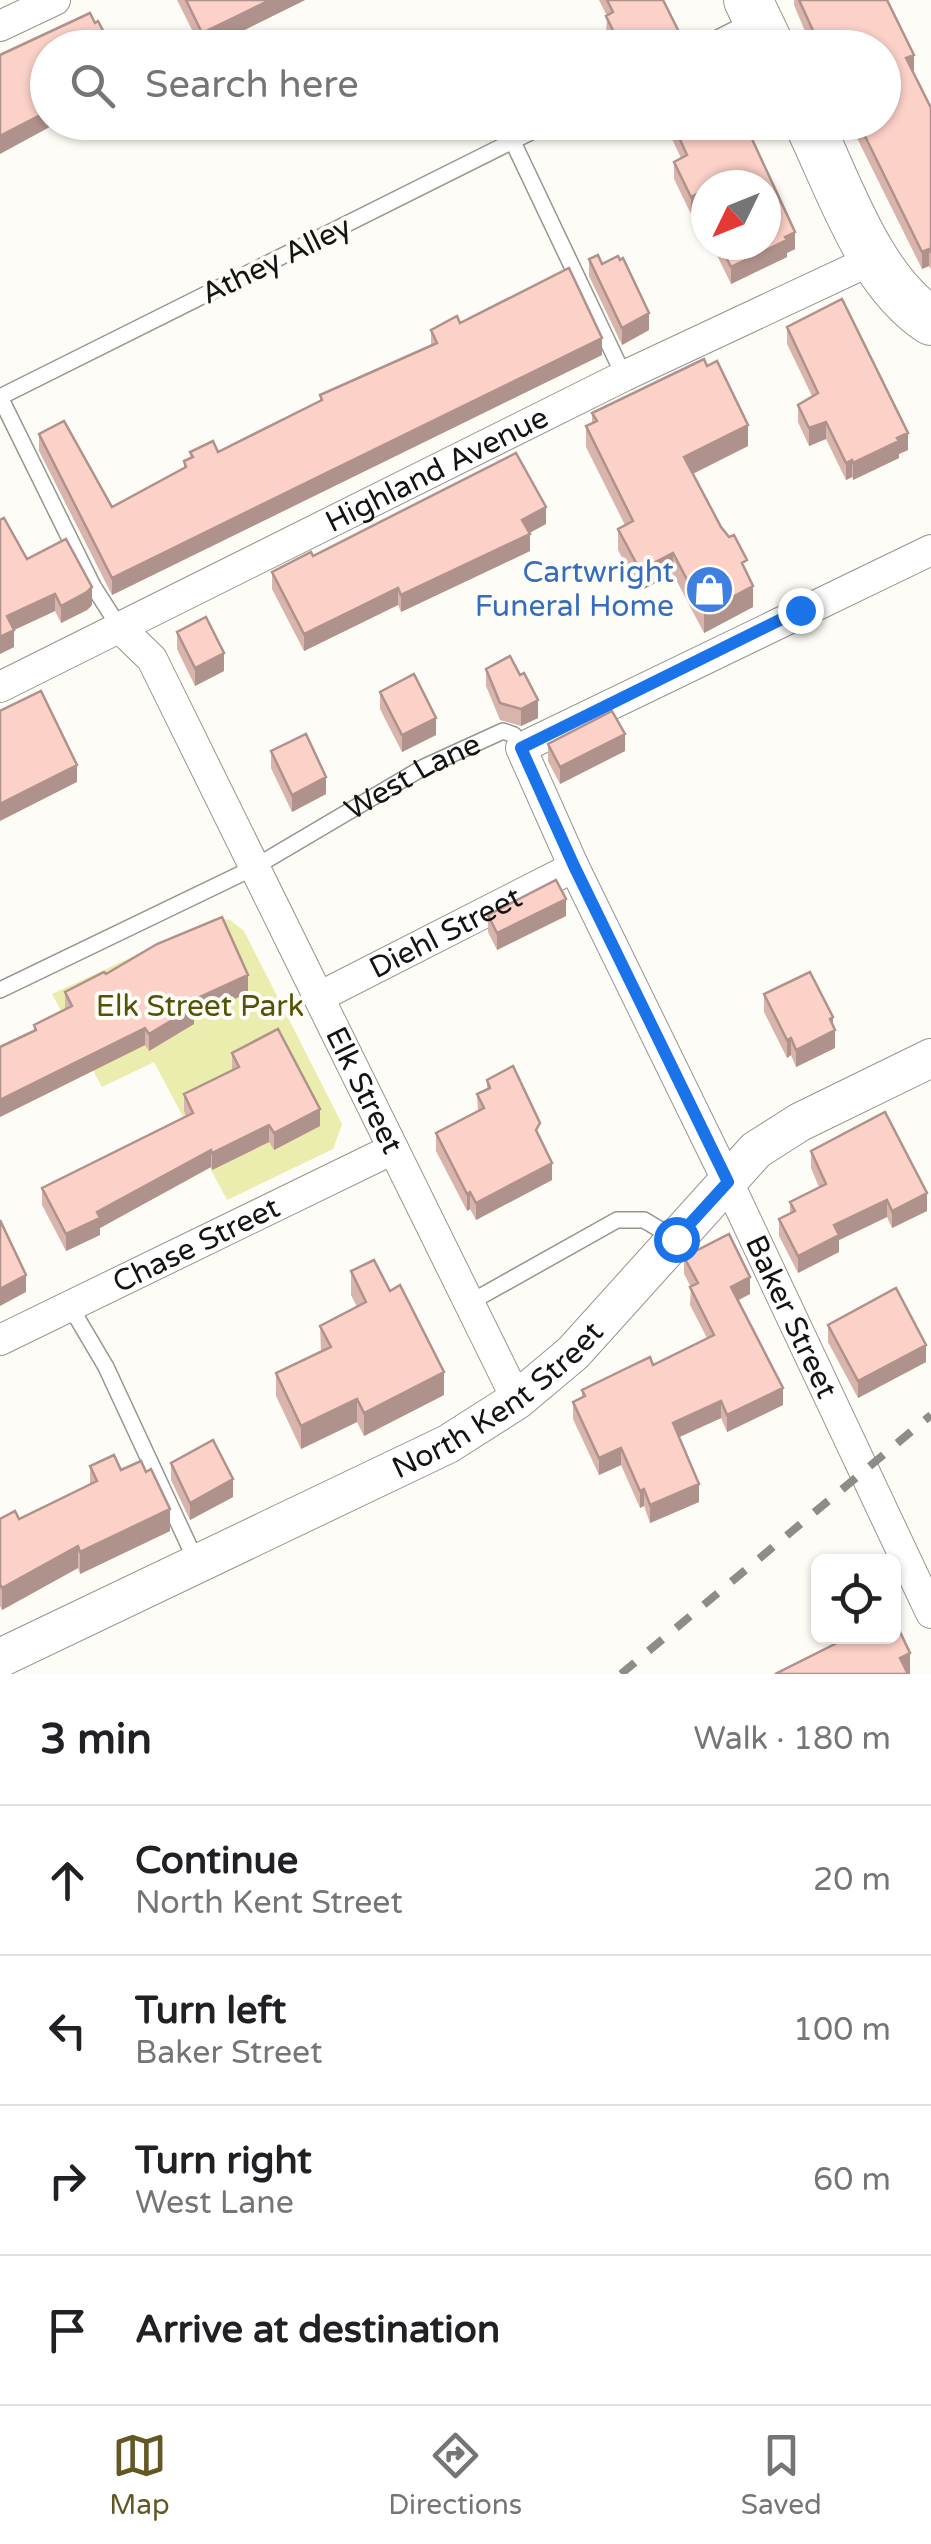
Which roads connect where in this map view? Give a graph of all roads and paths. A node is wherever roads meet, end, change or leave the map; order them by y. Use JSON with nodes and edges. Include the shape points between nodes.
{"nodes":[{"id":1,"x":55,"y":0,"type":"edge"},
{"id":2,"x":0,"y":26,"type":"edge"},
{"id":3,"x":517,"y":140,"type":"edge"},
{"id":4,"x":817,"y":140,"type":"edge"},
{"id":5,"x":513,"y":142,"type":"junction"},
{"id":6,"x":874,"y":259,"type":"junction"},
{"id":7,"x":931,"y":322,"type":"edge"},
{"id":8,"x":624,"y":376,"type":"junction"},
{"id":9,"x":0,"y":397,"type":"edge"},
{"id":10,"x":931,"y":550,"type":"edge"},
{"id":11,"x":120,"y":628,"type":"junction"},
{"id":12,"x":0,"y":687,"type":"edge"},
{"id":13,"x":521,"y":748,"type":"junction"},
{"id":14,"x":574,"y":866,"type":"junction"},
{"id":15,"x":253,"y":868,"type":"junction"},
{"id":16,"x":0,"y":990,"type":"edge"},
{"id":17,"x":319,"y":996,"type":"junction"},
{"id":18,"x":931,"y":1058,"type":"edge"},
{"id":19,"x":394,"y":1149,"type":"junction"},
{"id":20,"x":728,"y":1182,"type":"junction"},
{"id":21,"x":676,"y":1239,"type":"junction"},
{"id":22,"x":469,"y":1303,"type":"junction"},
{"id":23,"x":70,"y":1306,"type":"junction"},
{"id":24,"x":0,"y":1340,"type":"edge"},
{"id":25,"x":517,"y":1400,"type":"junction"},
{"id":26,"x":197,"y":1563,"type":"junction"},
{"id":27,"x":931,"y":1613,"type":"edge"},
{"id":28,"x":0,"y":1658,"type":"edge"}],
"edges":[{"from":1,"to":2,"type":"street"},
{"from":3,"to":5,"type":"lane","name":"Athey Alley"},
{"from":4,"to":6,"type":"main road"},
{"from":5,"to":8,"type":"lane"},
{"from":5,"to":9,"type":"lane","name":"Athey Alley"},
{"from":6,"to":7,"type":"main road","via":[[901,298]]},
{"from":6,"to":8,"type":"street","name":"Highland Avenue"},
{"from":8,"to":11,"type":"street","name":"Highland Avenue"},
{"from":9,"to":11,"type":"lane"},
{"from":10,"to":13,"type":"street","name":"West Lane"},
{"from":11,"to":12,"type":"street","name":"Highland Avenue"},
{"from":11,"to":15,"type":"street","name":"Elk Street","via":[[152,659]]},
{"from":13,"to":14,"type":"street","name":"Baker Street"},
{"from":13,"to":15,"type":"lane","name":"West Lane","via":[[503,731],[424,767]]},
{"from":14,"to":17,"type":"street","name":"Diehl Street"},
{"from":14,"to":20,"type":"street","name":"Baker Street"},
{"from":15,"to":16,"type":"lane","name":"West Lane"},
{"from":15,"to":17,"type":"street","name":"Elk Street"},
{"from":17,"to":19,"type":"street","name":"Elk Street"},
{"from":18,"to":20,"type":"street","name":"North Kent Street","via":[[800,1122],[756,1150]]},
{"from":19,"to":22,"type":"street","name":"Elk Street"},
{"from":19,"to":23,"type":"street","name":"Chase Street"},
{"from":20,"to":21,"type":"street","name":"North Kent Street"},
{"from":20,"to":27,"type":"street","name":"Baker Street"},
{"from":21,"to":22,"type":"lane","via":[[644,1220],[617,1220]]},
{"from":21,"to":25,"type":"street","name":"North Kent Street","via":[[573,1354]]},
{"from":22,"to":25,"type":"street","name":"Elk Street"},
{"from":23,"to":24,"type":"street","name":"Chase Street"},
{"from":23,"to":26,"type":"lane","via":[[106,1367]]},
{"from":25,"to":26,"type":"street","name":"North Kent Street","via":[[448,1444]]},
{"from":26,"to":28,"type":"street","name":"North Kent Street"}]}
